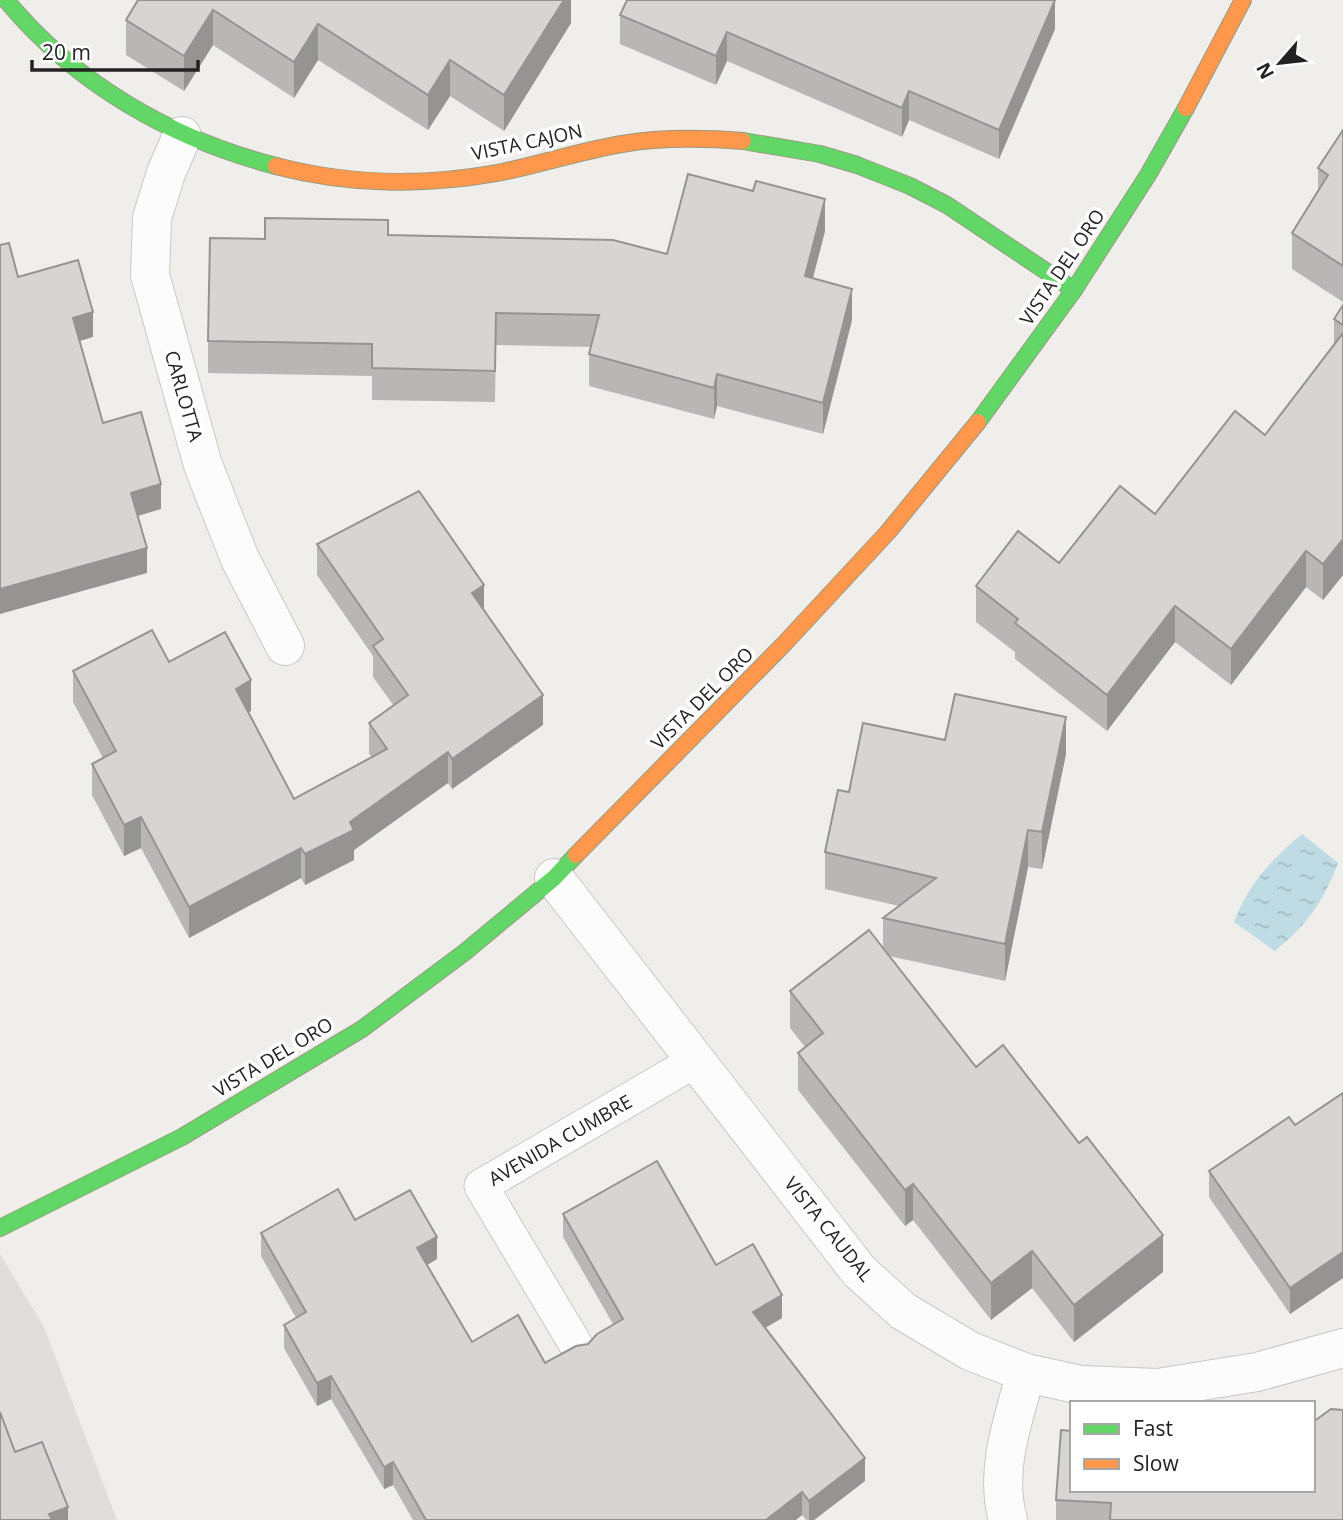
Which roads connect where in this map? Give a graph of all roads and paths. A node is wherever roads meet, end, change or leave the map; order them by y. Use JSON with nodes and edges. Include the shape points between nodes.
{"nodes":[{"id":1,"x":6,"y":0,"type":"edge"},
{"id":2,"x":1243,"y":0,"type":"edge"},
{"id":3,"x":182,"y":136,"type":"junction"},
{"id":4,"x":1074,"y":290,"type":"junction"},
{"id":5,"x":285,"y":646,"type":"dead end"},
{"id":6,"x":554,"y":878,"type":"junction"},
{"id":7,"x":695,"y":1061,"type":"junction"},
{"id":8,"x":0,"y":1228,"type":"edge"},
{"id":9,"x":1343,"y":1348,"type":"edge"},
{"id":10,"x":579,"y":1350,"type":"edge"},
{"id":11,"x":1026,"y":1373,"type":"junction"},
{"id":12,"x":1008,"y":1520,"type":"edge"}],
"edges":[{"from":1,"to":3,"type":"street","name":"VISTA CAJON","via":[[71,67],[136,112]]},
{"from":2,"to":4,"type":"street","name":"VISTA DEL ORO","via":[[1147,175]]},
{"from":3,"to":4,"type":"street","name":"VISTA CAJON","via":[[257,164],[335,180],[414,182],[493,174],[623,143],[703,138],[783,146],[860,166],[927,194]]},
{"from":3,"to":5,"type":"street","name":"CARLOTTA","via":[[152,218],[150,275],[203,465],[240,559]]},
{"from":4,"to":6,"type":"street","name":"VISTA DEL ORO","via":[[985,414],[888,532],[784,645]]},
{"from":6,"to":7,"type":"street","name":"VISTA CAUDAL"},
{"from":6,"to":8,"type":"street","name":"VISTA DEL ORO","via":[[362,1029],[182,1137]]},
{"from":7,"to":10,"type":"lane","name":"AVENIDA CUMBRE","via":[[481,1186]]},
{"from":7,"to":11,"type":"street","name":"VISTA CAUDAL","via":[[859,1271],[904,1311],[970,1351]]},
{"from":9,"to":11,"type":"street","name":"VISTA CAUDAL","via":[[1258,1373],[1158,1388],[1081,1384]]},
{"from":11,"to":12,"type":"street","via":[[1004,1456],[1003,1504]]}]}
